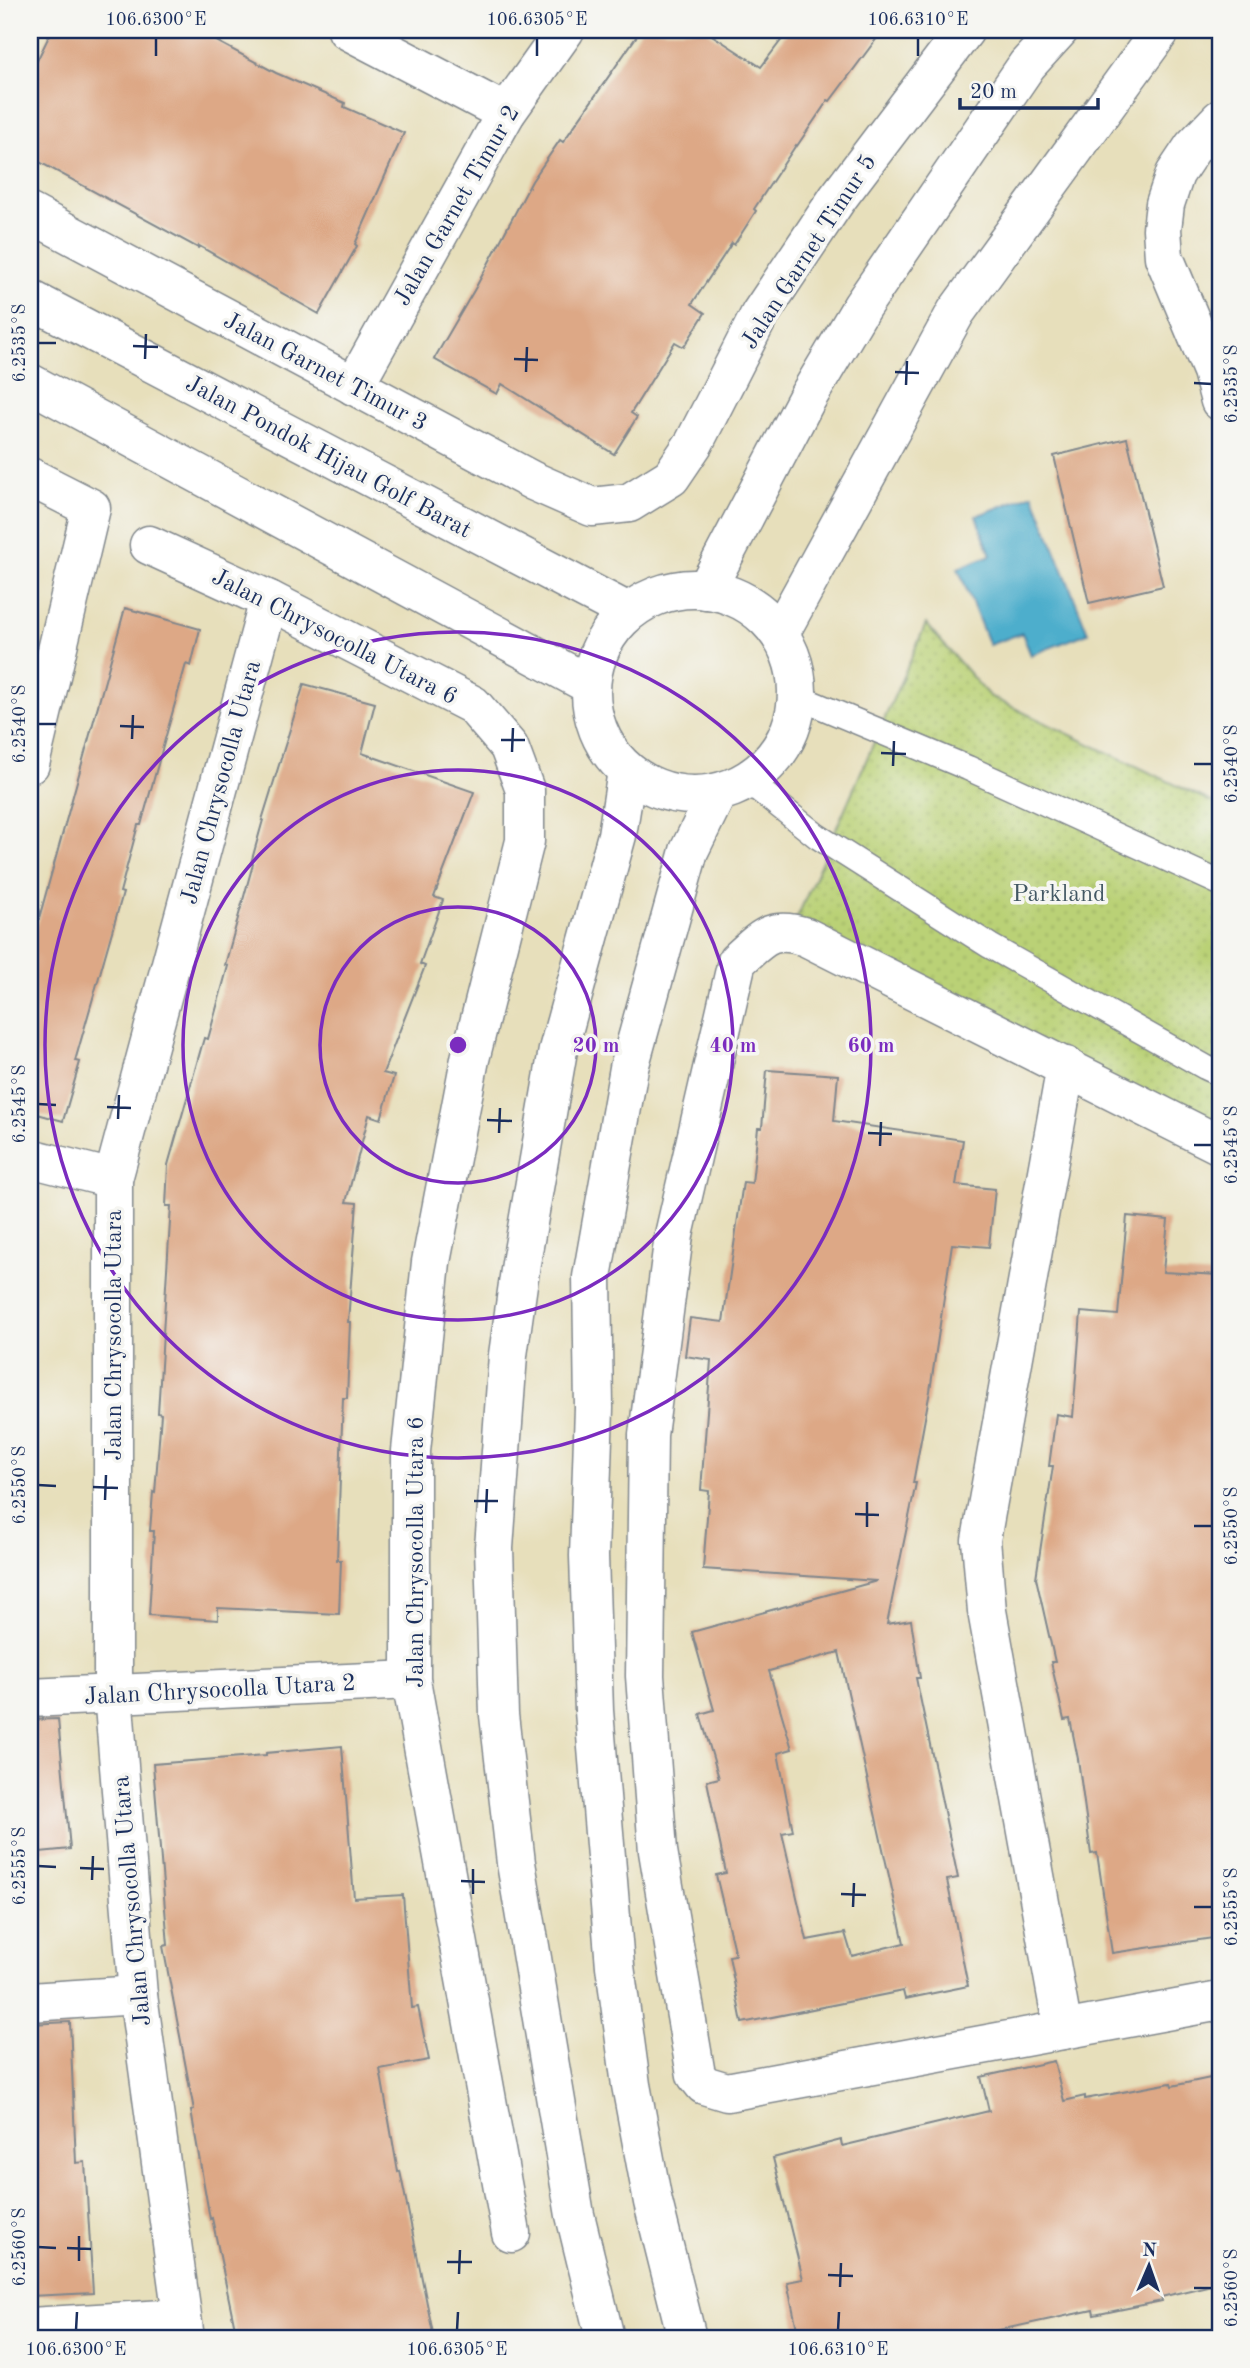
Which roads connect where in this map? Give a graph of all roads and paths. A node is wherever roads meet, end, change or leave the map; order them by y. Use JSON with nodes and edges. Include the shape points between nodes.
{"nodes":[{"id":1,"x":347,"y":30,"type":"edge"},
{"id":2,"x":565,"y":30,"type":"edge"},
{"id":3,"x":965,"y":30,"type":"edge"},
{"id":4,"x":1059,"y":30,"type":"edge"},
{"id":5,"x":1161,"y":30,"type":"edge"},
{"id":6,"x":506,"y":113,"type":"junction"},
{"id":7,"x":1220,"y":119,"type":"edge"},
{"id":8,"x":30,"y":213,"type":"edge"},
{"id":9,"x":30,"y":299,"type":"edge"},
{"id":10,"x":1217,"y":380,"type":"edge"},
{"id":11,"x":30,"y":383,"type":"edge"},
{"id":12,"x":354,"y":386,"type":"junction"},
{"id":13,"x":30,"y":477,"type":"edge"},
{"id":14,"x":629,"y":503,"type":"joint"},
{"id":15,"x":149,"y":545,"type":"dead end"},
{"id":16,"x":706,"y":590,"type":"junction"},
{"id":17,"x":269,"y":600,"type":"junction"},
{"id":18,"x":628,"y":612,"type":"junction"},
{"id":19,"x":780,"y":633,"type":"junction"},
{"id":20,"x":590,"y":685,"type":"junction"},
{"id":21,"x":798,"y":697,"type":"junction"},
{"id":22,"x":30,"y":764,"type":"edge"},
{"id":23,"x":627,"y":771,"type":"junction"},
{"id":24,"x":733,"y":787,"type":"junction"},
{"id":25,"x":1220,"y":883,"type":"edge"},
{"id":26,"x":1066,"y":1066,"type":"junction"},
{"id":27,"x":1220,"y":1074,"type":"edge"},
{"id":28,"x":1220,"y":1146,"type":"edge"},
{"id":29,"x":30,"y":1157,"type":"edge"},
{"id":30,"x":113,"y":1180,"type":"junction"},
{"id":31,"x":411,"y":1681,"type":"junction"},
{"id":32,"x":113,"y":1694,"type":"junction"},
{"id":33,"x":30,"y":1699,"type":"edge"},
{"id":34,"x":138,"y":1996,"type":"junction"},
{"id":35,"x":1220,"y":2001,"type":"edge"},
{"id":36,"x":30,"y":2002,"type":"edge"},
{"id":37,"x":1063,"y":2030,"type":"junction"},
{"id":38,"x":511,"y":2233,"type":"dead end"},
{"id":39,"x":30,"y":2327,"type":"edge"},
{"id":40,"x":183,"y":2328,"type":"edge"},
{"id":41,"x":605,"y":2338,"type":"edge"},
{"id":42,"x":687,"y":2338,"type":"edge"}],
"edges":[{"from":1,"to":6,"type":"street"},
{"from":2,"to":6,"type":"street","name":"Jalan Garnet Timur 2"},
{"from":3,"to":14,"type":"street","name":"Jalan Garnet Timur 5","via":[[837,199],[760,314],[694,443],[671,477]]},
{"from":4,"to":16,"type":"street","via":[[1027,65],[862,306],[806,400]]},
{"from":5,"to":19,"type":"street","via":[[956,312]]},
{"from":6,"to":12,"type":"street","name":"Jalan Garnet Timur 2"},
{"from":7,"to":10,"type":"street","via":[[1175,174],[1162,229],[1164,257]]},
{"from":8,"to":12,"type":"street","name":"Jalan Garnet Timur 3"},
{"from":9,"to":18,"type":"street","name":"Jalan Pondok Hijau Golf Barat"},
{"from":11,"to":20,"type":"street"},
{"from":12,"to":14,"type":"street","name":"Jalan Garnet Timur 3","via":[[533,481],[592,507]]},
{"from":13,"to":22,"type":"street","via":[[91,508]]},
{"from":15,"to":17,"type":"street","name":"Jalan Chrysocolla Utara 6"},
{"from":16,"to":18,"type":"street","via":[[677,590]]},
{"from":16,"to":19,"type":"street","via":[[734,597],[759,611]]},
{"from":17,"to":30,"type":"street","name":"Jalan Chrysocolla Utara"},
{"from":17,"to":31,"type":"street","name":"Jalan Chrysocolla Utara 6","via":[[473,705],[509,747],[525,790],[525,841],[470,1059],[430,1262],[411,1451]]},
{"from":18,"to":20,"type":"street","via":[[609,633],[596,658]]},
{"from":19,"to":21,"type":"street","via":[[794,664]]},
{"from":20,"to":23,"type":"street","via":[[593,717],[606,747]]},
{"from":21,"to":24,"type":"street","via":[[791,730],[774,759]]},
{"from":21,"to":25,"type":"lane","via":[[968,768]]},
{"from":23,"to":24,"type":"street","via":[[654,788],[685,796]]},
{"from":23,"to":41,"type":"street","via":[[617,835],[558,1050],[521,1263],[508,1355],[494,1548],[499,1715],[516,1863],[575,2215]]},
{"from":24,"to":27,"type":"lane","via":[[990,946]]},
{"from":24,"to":42,"type":"street","via":[[689,851],[629,1068],[592,1277],[589,1556],[594,1711],[615,1966],[648,2176]]},
{"from":26,"to":28,"type":"street"},
{"from":26,"to":37,"type":"street","via":[[981,1540],[987,1611]]},
{"from":26,"to":37,"type":"street","via":[[788,931],[767,936],[737,961],[674,1235],[648,1435],[645,1676],[658,1851],[696,2075],[704,2085],[727,2092]]},
{"from":29,"to":30,"type":"street"},
{"from":30,"to":32,"type":"street","name":"Jalan Chrysocolla Utara"},
{"from":31,"to":32,"type":"street","name":"Jalan Chrysocolla Utara 2"},
{"from":31,"to":38,"type":"street","name":"Jalan Chrysocolla Utara 6"},
{"from":32,"to":33,"type":"street","name":"Jalan Chrysocolla Utara 2"},
{"from":32,"to":34,"type":"street","name":"Jalan Chrysocolla Utara"},
{"from":34,"to":36,"type":"street"},
{"from":34,"to":40,"type":"street","name":"Jalan Chrysocolla Utara"},
{"from":35,"to":37,"type":"street"},
{"from":39,"to":40,"type":"street"}]}
